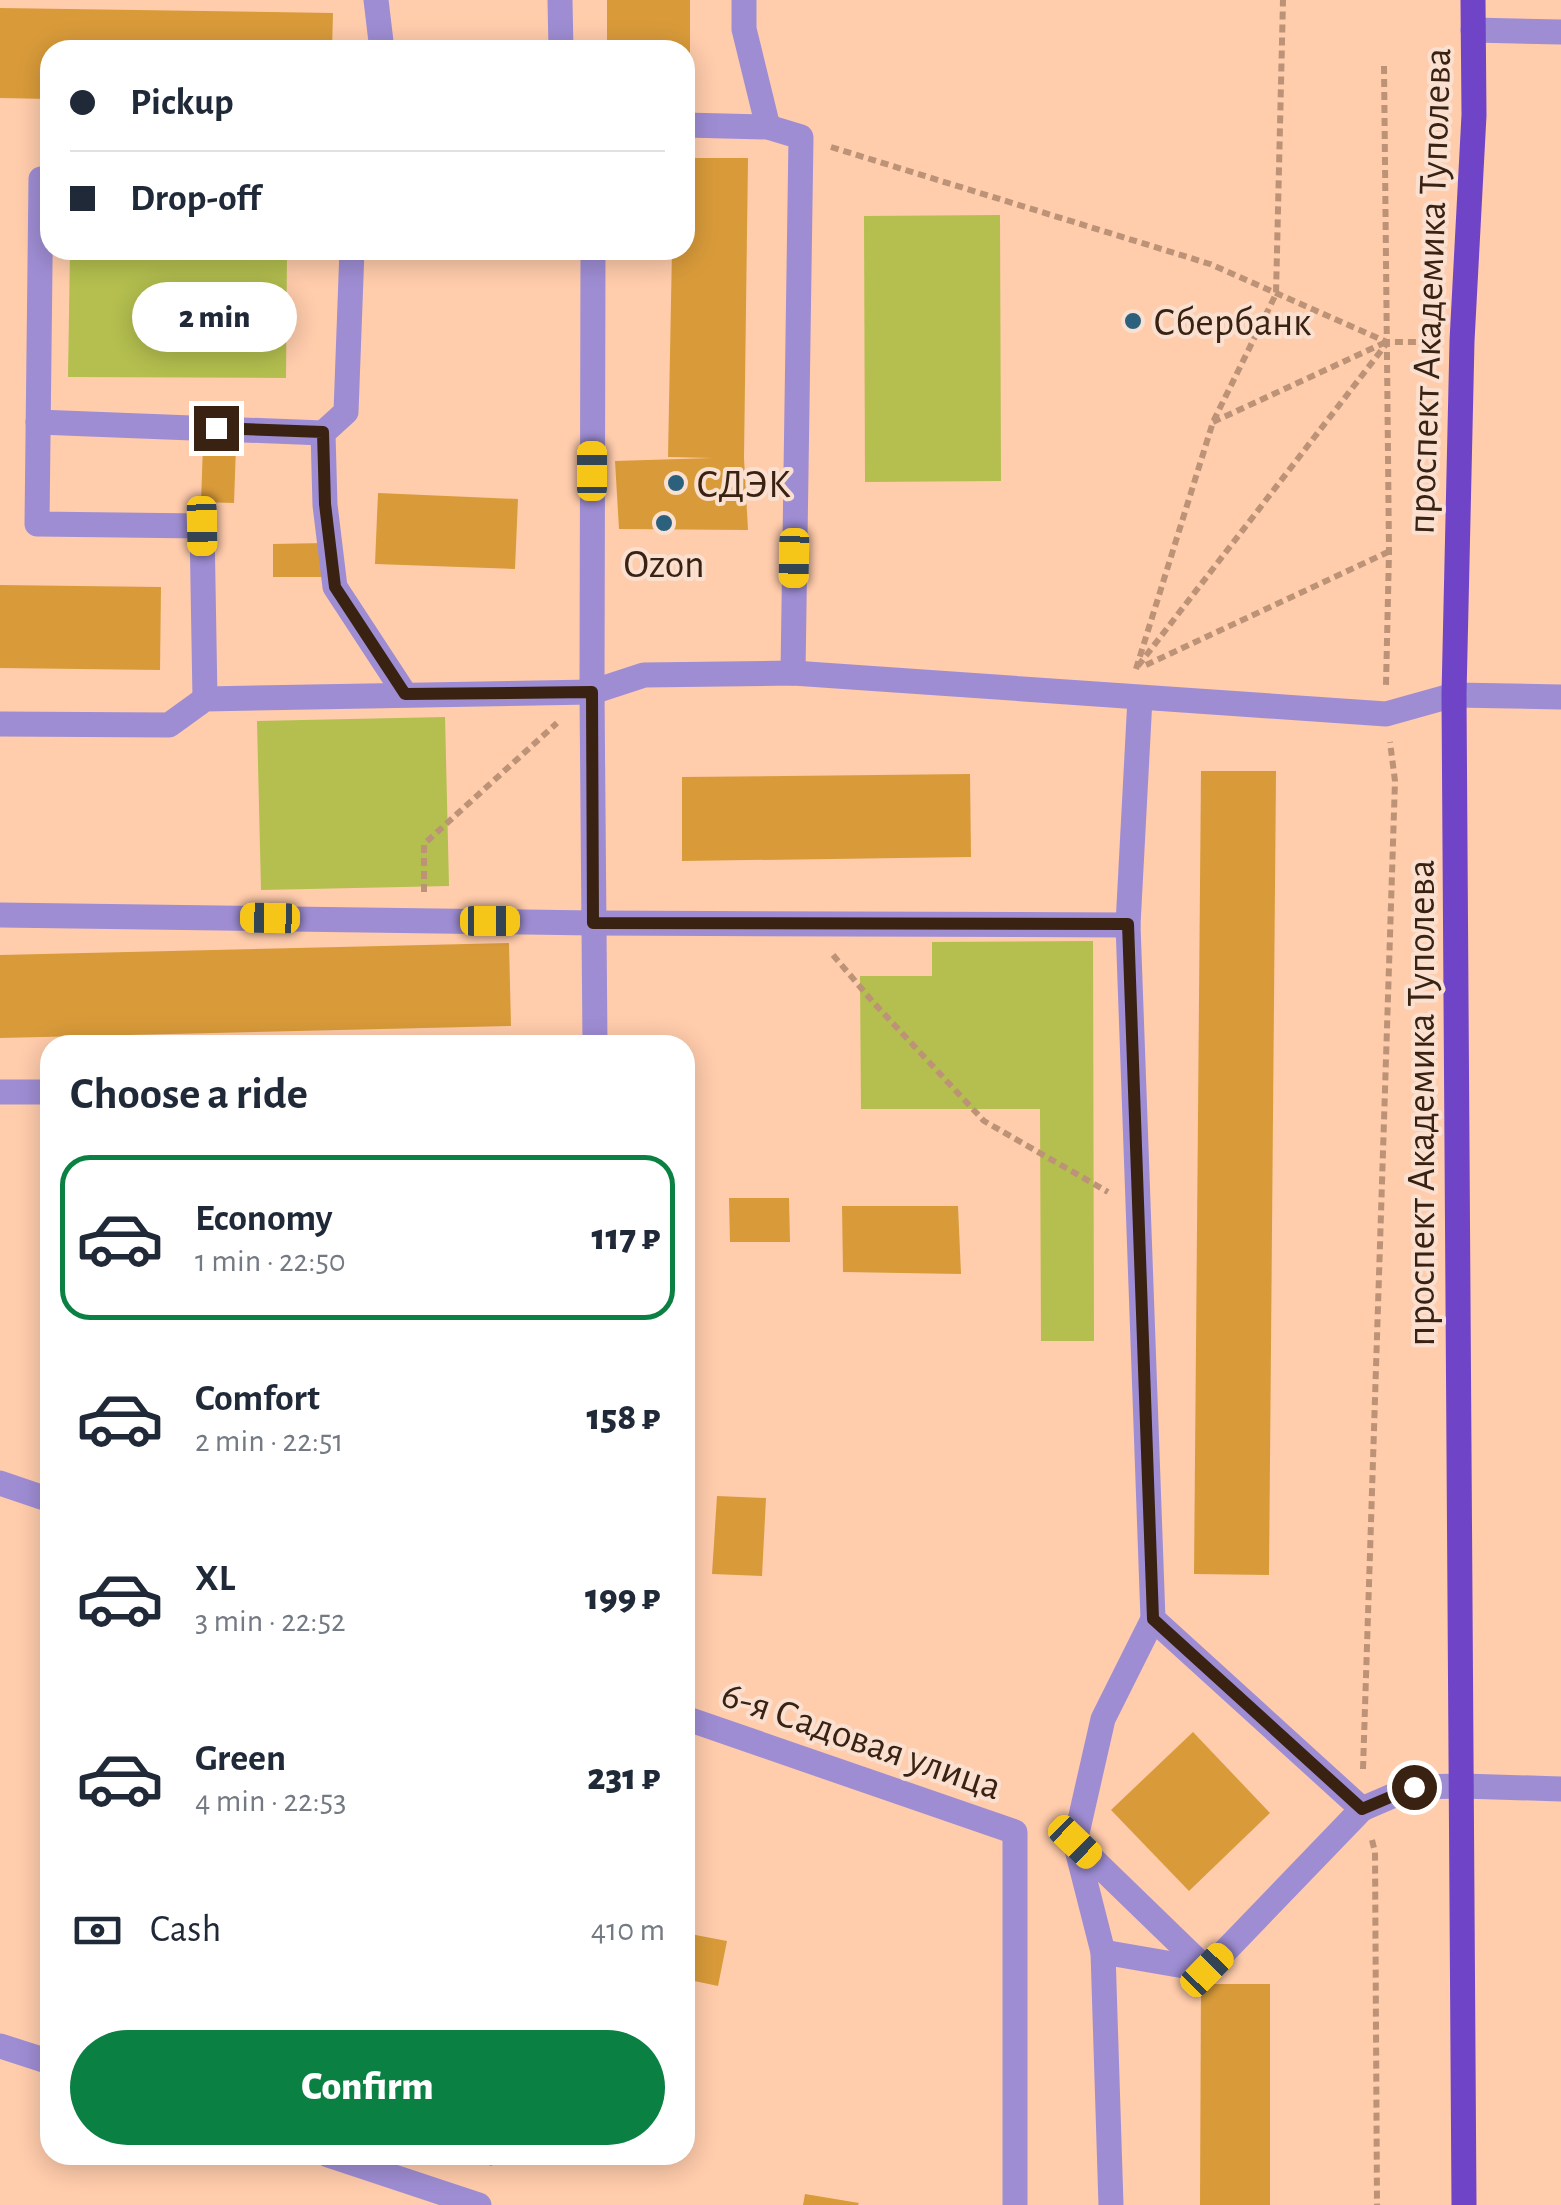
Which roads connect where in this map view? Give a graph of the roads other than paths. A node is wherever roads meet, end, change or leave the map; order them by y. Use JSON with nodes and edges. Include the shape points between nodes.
{"nodes":[{"id":1,"x":376,"y":0,"type":"edge"},
{"id":2,"x":560,"y":0,"type":"edge"},
{"id":3,"x":744,"y":0,"type":"edge"},
{"id":4,"x":1473,"y":0,"type":"edge"},
{"id":5,"x":1473,"y":30,"type":"junction"},
{"id":6,"x":1561,"y":32,"type":"edge"},
{"id":7,"x":381,"y":40,"type":"edge"},
{"id":8,"x":560,"y":40,"type":"edge"},
{"id":9,"x":695,"y":125,"type":"edge"},
{"id":10,"x":768,"y":126,"type":"junction"},
{"id":11,"x":41,"y":260,"type":"edge"},
{"id":12,"x":352,"y":260,"type":"edge"},
{"id":13,"x":593,"y":260,"type":"edge"},
{"id":14,"x":38,"y":422,"type":"junction"},
{"id":15,"x":323,"y":432,"type":"junction"},
{"id":16,"x":792,"y":673,"type":"junction"},
{"id":17,"x":592,"y":692,"type":"junction"},
{"id":18,"x":405,"y":694,"type":"junction"},
{"id":19,"x":1454,"y":695,"type":"junction"},
{"id":20,"x":1561,"y":697,"type":"edge"},
{"id":21,"x":1140,"y":698,"type":"junction"},
{"id":22,"x":205,"y":699,"type":"junction"},
{"id":23,"x":0,"y":724,"type":"edge"},
{"id":24,"x":0,"y":914,"type":"edge"},
{"id":25,"x":593,"y":923,"type":"junction"},
{"id":26,"x":1128,"y":924,"type":"junction"},
{"id":27,"x":595,"y":1035,"type":"edge"},
{"id":28,"x":0,"y":1092,"type":"edge"},
{"id":29,"x":40,"y":1092,"type":"edge"},
{"id":30,"x":0,"y":1483,"type":"edge"},
{"id":31,"x":40,"y":1497,"type":"edge"},
{"id":32,"x":1153,"y":1619,"type":"junction"},
{"id":33,"x":695,"y":1721,"type":"edge"},
{"id":34,"x":1463,"y":1786,"type":"junction"},
{"id":35,"x":1561,"y":1789,"type":"edge"},
{"id":36,"x":1362,"y":1809,"type":"junction"},
{"id":37,"x":1075,"y":1842,"type":"junction"},
{"id":38,"x":1102,"y":1952,"type":"junction"},
{"id":39,"x":1207,"y":1970,"type":"junction"},
{"id":40,"x":0,"y":2046,"type":"edge"},
{"id":41,"x":40,"y":2059,"type":"edge"},
{"id":42,"x":358,"y":2165,"type":"edge"},
{"id":43,"x":479,"y":2205,"type":"edge"},
{"id":44,"x":1015,"y":2205,"type":"edge"},
{"id":45,"x":1111,"y":2205,"type":"edge"},
{"id":46,"x":1464,"y":2205,"type":"edge"}],
"edges":[{"from":1,"to":7,"type":"street"},
{"from":2,"to":8,"type":"street"},
{"from":3,"to":10,"type":"street","via":[[744,28]]},
{"from":4,"to":5,"type":"main road","name":"проспект Академика Туполева"},
{"from":5,"to":6,"type":"street"},
{"from":5,"to":19,"type":"main road","name":"проспект Академика Туполева"},
{"from":9,"to":10,"type":"street"},
{"from":10,"to":16,"type":"street","via":[[801,138]]},
{"from":11,"to":14,"type":"street"},
{"from":12,"to":15,"type":"street","via":[[346,412]]},
{"from":13,"to":17,"type":"street"},
{"from":14,"to":15,"type":"street"},
{"from":14,"to":22,"type":"street","via":[[37,524],[202,526]]},
{"from":15,"to":18,"type":"street","via":[[335,587]]},
{"from":16,"to":17,"type":"street","via":[[644,676]]},
{"from":16,"to":21,"type":"street"},
{"from":17,"to":18,"type":"street"},
{"from":17,"to":25,"type":"street"},
{"from":18,"to":22,"type":"street"},
{"from":19,"to":20,"type":"street"},
{"from":19,"to":21,"type":"street","via":[[1386,714]]},
{"from":19,"to":34,"type":"main road","name":"проспект Академика Туполева"},
{"from":21,"to":26,"type":"street"},
{"from":22,"to":23,"type":"street","via":[[169,725]]},
{"from":24,"to":25,"type":"street"},
{"from":25,"to":26,"type":"street"},
{"from":25,"to":27,"type":"street"},
{"from":26,"to":32,"type":"street"},
{"from":28,"to":29,"type":"street"},
{"from":30,"to":31,"type":"street"},
{"from":32,"to":36,"type":"street"},
{"from":32,"to":37,"type":"street","via":[[1103,1719]]},
{"from":33,"to":44,"type":"street","name":"6-я Садовая улица","via":[[1015,1832]]},
{"from":34,"to":35,"type":"street"},
{"from":34,"to":36,"type":"street","via":[[1414,1787]]},
{"from":34,"to":46,"type":"main road","name":"проспект Академика Туполева"},
{"from":36,"to":39,"type":"street"},
{"from":37,"to":38,"type":"street"},
{"from":37,"to":39,"type":"street"},
{"from":38,"to":39,"type":"street"},
{"from":38,"to":45,"type":"street"},
{"from":40,"to":41,"type":"street"},
{"from":42,"to":43,"type":"street"}]}
